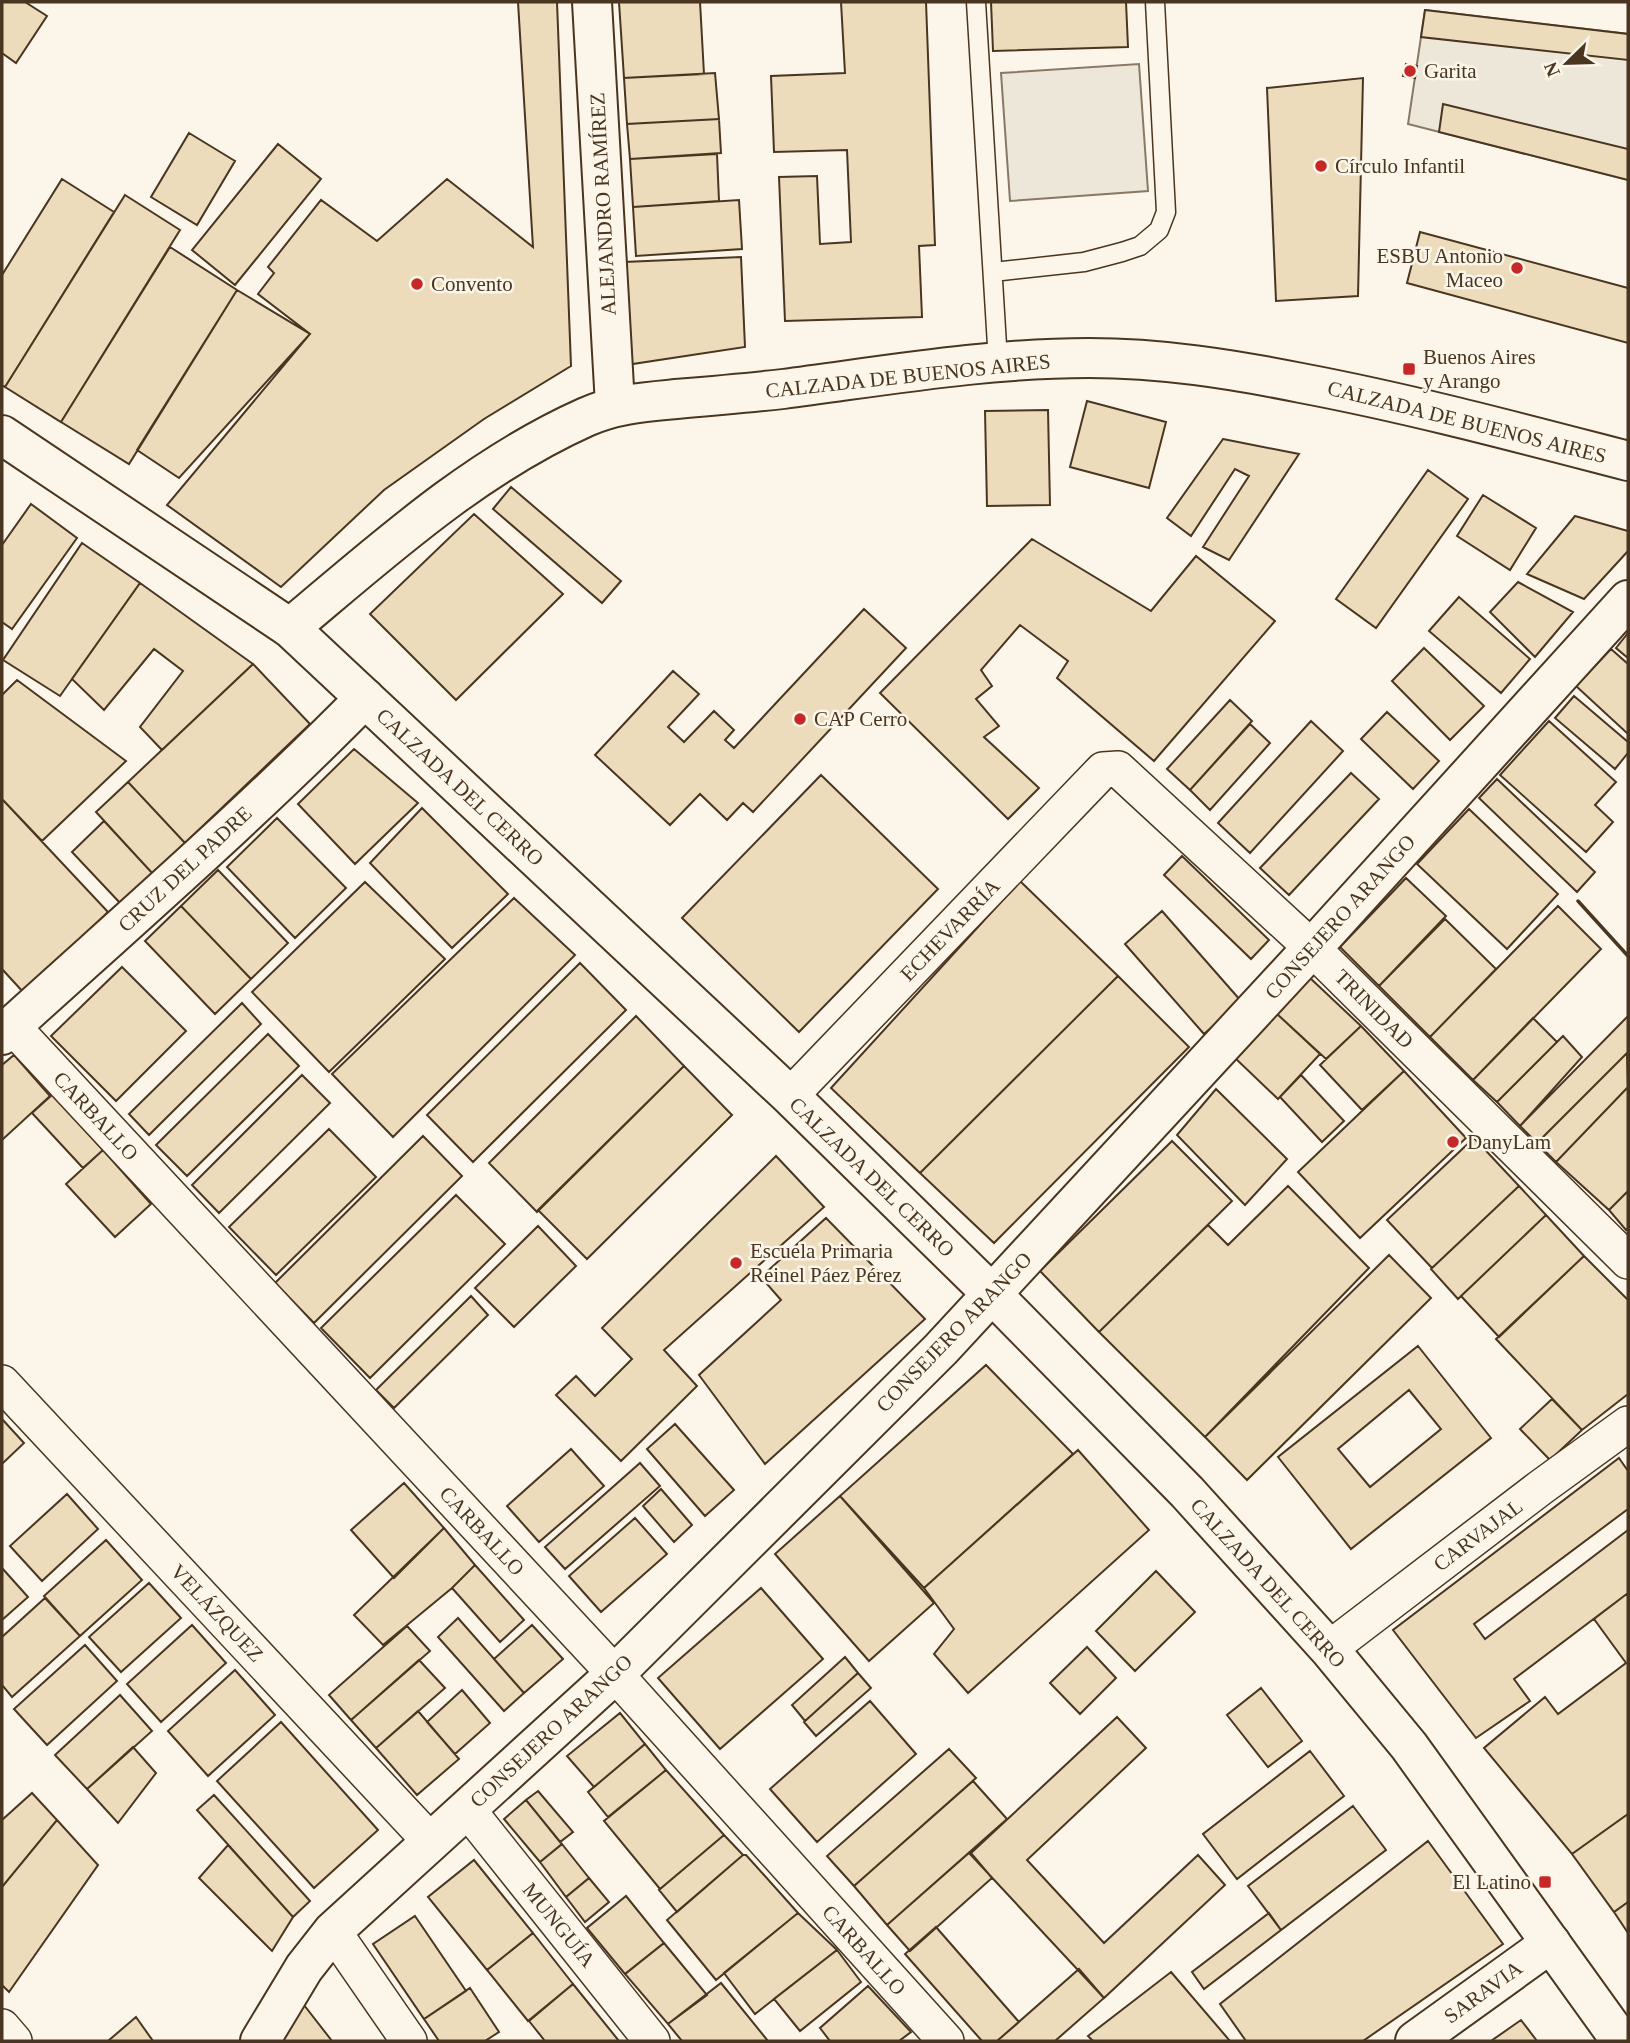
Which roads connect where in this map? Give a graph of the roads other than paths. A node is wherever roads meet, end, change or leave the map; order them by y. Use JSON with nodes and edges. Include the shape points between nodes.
{"nodes":[{"id":1,"x":592,"y":2,"type":"edge"},
{"id":2,"x":976,"y":2,"type":"edge"},
{"id":3,"x":1154,"y":2,"type":"edge"},
{"id":4,"x":993,"y":272,"type":"junction"},
{"id":5,"x":998,"y":362,"type":"junction"},
{"id":6,"x":615,"y":405,"type":"junction"},
{"id":7,"x":2,"y":435,"type":"edge"},
{"id":8,"x":1628,"y":461,"type":"edge"},
{"id":9,"x":1628,"y":600,"type":"edge"},
{"id":10,"x":290,"y":628,"type":"junction"},
{"id":11,"x":365,"y":698,"type":"junction"},
{"id":12,"x":1111,"y":768,"type":"joint"},
{"id":13,"x":1312,"y":948,"type":"junction"},
{"id":14,"x":7,"y":1030,"type":"edge"},
{"id":15,"x":790,"y":1096,"type":"junction"},
{"id":16,"x":1628,"y":1261,"type":"edge"},
{"id":17,"x":992,"y":1294,"type":"junction"},
{"id":18,"x":2,"y":1383,"type":"edge"},
{"id":19,"x":1628,"y":1424,"type":"edge"},
{"id":20,"x":1329,"y":1649,"type":"junction"},
{"id":21,"x":615,"y":1674,"type":"junction"},
{"id":22,"x":467,"y":1810,"type":"junction"},
{"id":23,"x":431,"y":1842,"type":"junction"},
{"id":24,"x":333,"y":1931,"type":"junction"},
{"id":25,"x":1551,"y":1943,"type":"junction"},
{"id":26,"x":2,"y":2027,"type":"edge"},
{"id":27,"x":14,"y":2041,"type":"edge"},
{"id":28,"x":260,"y":2041,"type":"edge"},
{"id":29,"x":409,"y":2041,"type":"edge"},
{"id":30,"x":652,"y":2041,"type":"edge"},
{"id":31,"x":946,"y":2041,"type":"edge"},
{"id":32,"x":1415,"y":2041,"type":"edge"},
{"id":33,"x":1621,"y":2041,"type":"edge"}],
"edges":[{"from":1,"to":6,"type":"street","name":"ALEJANDRO RAMÍREZ"},
{"from":2,"to":4,"type":"lane"},
{"from":3,"to":4,"type":"lane","via":[[1166,212],[1158,230],[1140,246],[1097,259]]},
{"from":4,"to":5,"type":"lane"},
{"from":5,"to":6,"type":"street","name":"CALZADA DE BUENOS AIRES"},
{"from":5,"to":8,"type":"street","name":"CALZADA DE BUENOS AIRES","via":[[1088,358],[1226,368],[1399,402]]},
{"from":6,"to":10,"type":"street","name":"CALZADA DE BUENOS AIRES","via":[[531,445],[457,492]]},
{"from":7,"to":10,"type":"street","name":"CALZADA DEL CERRO"},
{"from":9,"to":13,"type":"street","name":"CONSEJERO ARANGO"},
{"from":10,"to":11,"type":"street","name":"CALZADA DEL CERRO"},
{"from":11,"to":14,"type":"street","name":"CRUZ DEL PADRE","via":[[191,865]]},
{"from":11,"to":15,"type":"street","name":"CALZADA DEL CERRO"},
{"from":12,"to":13,"type":"street","name":"TRINIDAD","via":[[1118,769]]},
{"from":12,"to":15,"type":"street","name":"ECHEVARRÍA","via":[[1103,770]]},
{"from":13,"to":16,"type":"street","name":"TRINIDAD"},
{"from":13,"to":17,"type":"street","name":"CONSEJERO ARANGO"},
{"from":14,"to":21,"type":"street","name":"CARBALLO"},
{"from":15,"to":17,"type":"street","name":"CALZADA DEL CERRO"},
{"from":17,"to":20,"type":"street","name":"CALZADA DEL CERRO","via":[[1187,1492]]},
{"from":17,"to":21,"type":"street","name":"CONSEJERO ARANGO"},
{"from":18,"to":23,"type":"street","name":"VELÁZQUEZ"},
{"from":19,"to":20,"type":"street","name":"CARVAJAL"},
{"from":20,"to":25,"type":"street","name":"CALZADA DEL CERRO","via":[[1409,1746]]},
{"from":21,"to":22,"type":"street","name":"CONSEJERO ARANGO"},
{"from":21,"to":31,"type":"street","name":"CARBALLO"},
{"from":22,"to":23,"type":"street","name":"CONSEJERO ARANGO"},
{"from":22,"to":30,"type":"street","name":"MUNGUÍA"},
{"from":23,"to":24,"type":"street","name":"CONSEJERO ARANGO"},
{"from":24,"to":28,"type":"street","name":"CONSEJERO ARANGO","via":[[304,1968]]},
{"from":24,"to":29,"type":"street"},
{"from":25,"to":32,"type":"street","name":"SARAVIA"},
{"from":25,"to":33,"type":"street","name":"CALZADA DEL CERRO"},
{"from":26,"to":27,"type":"street"}]}
